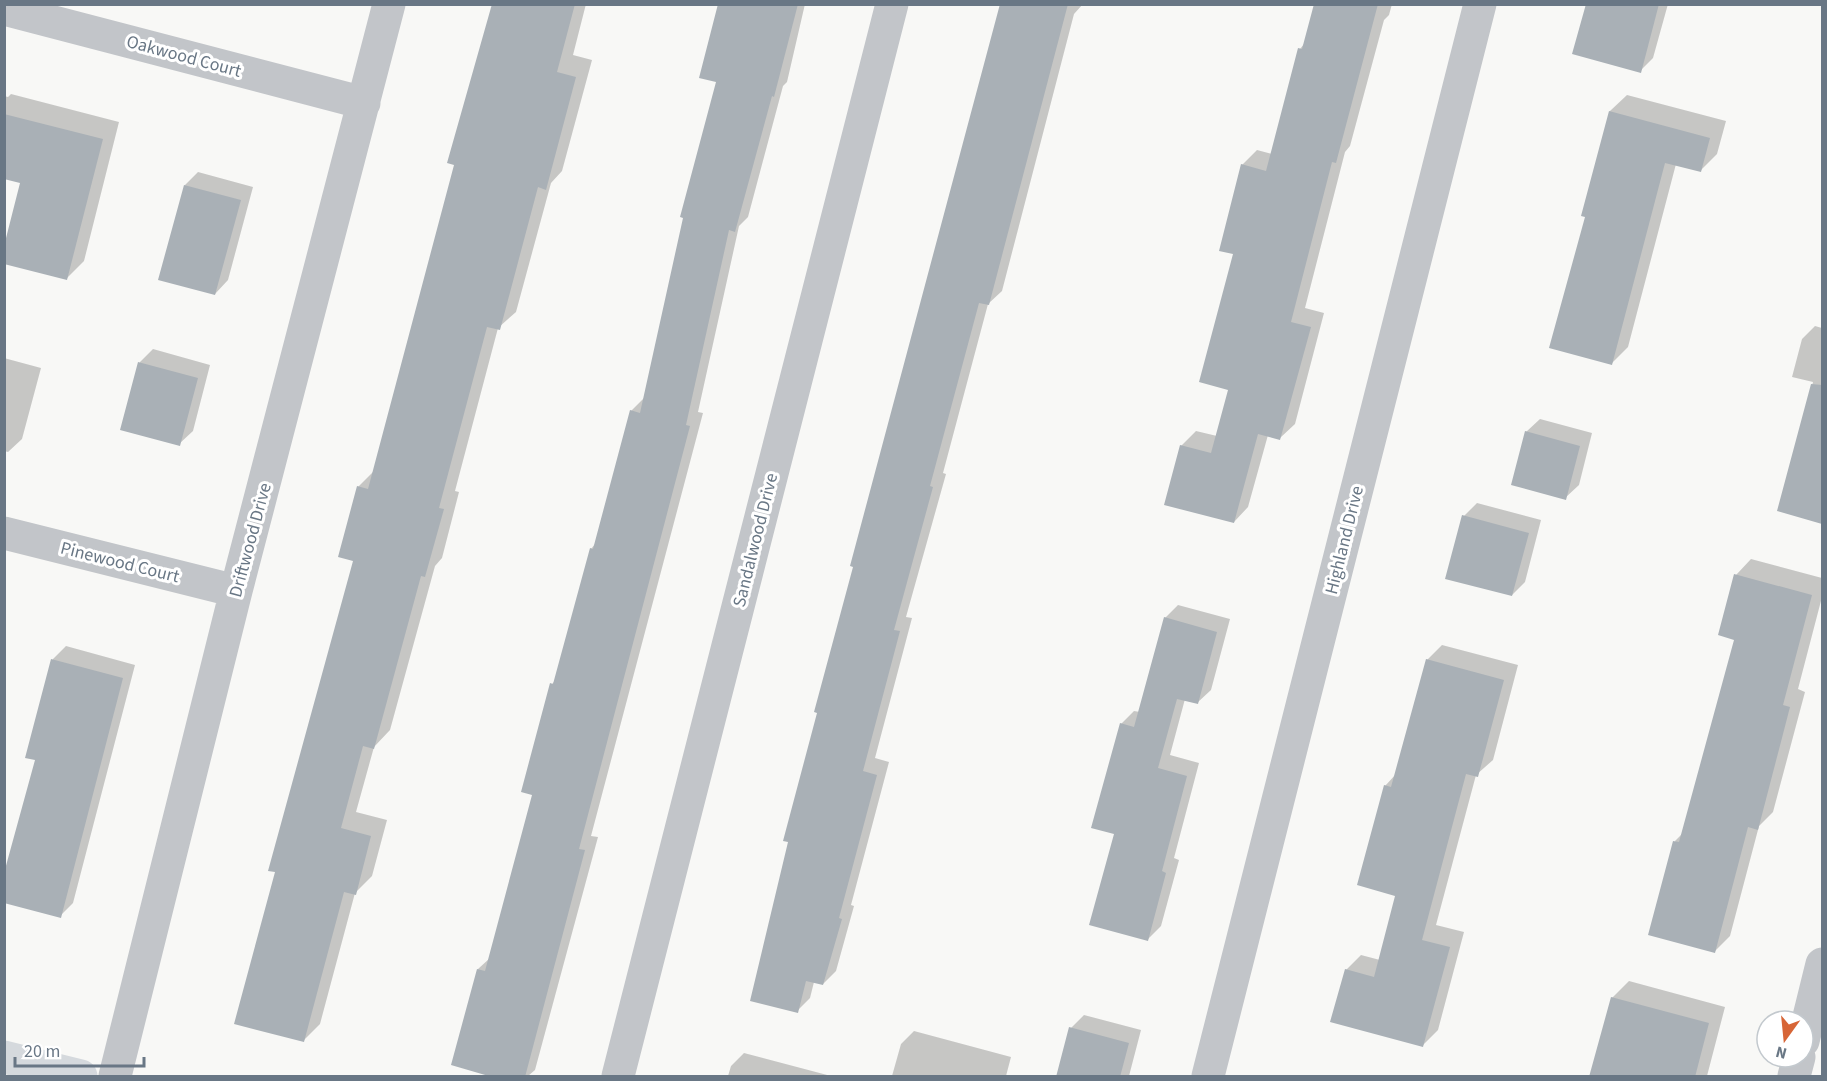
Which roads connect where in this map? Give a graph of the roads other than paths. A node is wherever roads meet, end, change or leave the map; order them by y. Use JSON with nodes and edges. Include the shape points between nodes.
{"nodes":[{"id":1,"x":389,"y":4,"type":"edge"},
{"id":2,"x":892,"y":4,"type":"edge"},
{"id":3,"x":1480,"y":4,"type":"edge"},
{"id":4,"x":4,"y":9,"type":"edge"},
{"id":5,"x":364,"y":103,"type":"junction"},
{"id":6,"x":4,"y":533,"type":"edge"},
{"id":7,"x":236,"y":591,"type":"junction"},
{"id":8,"x":1822,"y":964,"type":"edge"},
{"id":9,"x":1811,"y":1009,"type":"edge"},
{"id":10,"x":4,"y":1057,"type":"edge"},
{"id":11,"x":81,"y":1077,"type":"edge"},
{"id":12,"x":115,"y":1077,"type":"edge"},
{"id":13,"x":618,"y":1077,"type":"edge"},
{"id":14,"x":1208,"y":1077,"type":"edge"}],
"edges":[{"from":1,"to":5,"type":"street","name":"Driftwood Drive"},
{"from":2,"to":13,"type":"street","name":"Sandalwood Drive"},
{"from":3,"to":14,"type":"street","name":"Highland Drive"},
{"from":4,"to":5,"type":"street","name":"Oakwood Court"},
{"from":5,"to":7,"type":"street","name":"Driftwood Drive"},
{"from":6,"to":7,"type":"street","name":"Pinewood Court"},
{"from":7,"to":12,"type":"street","name":"Driftwood Drive"},
{"from":8,"to":9,"type":"street"},
{"from":10,"to":11,"type":"street"}]}
